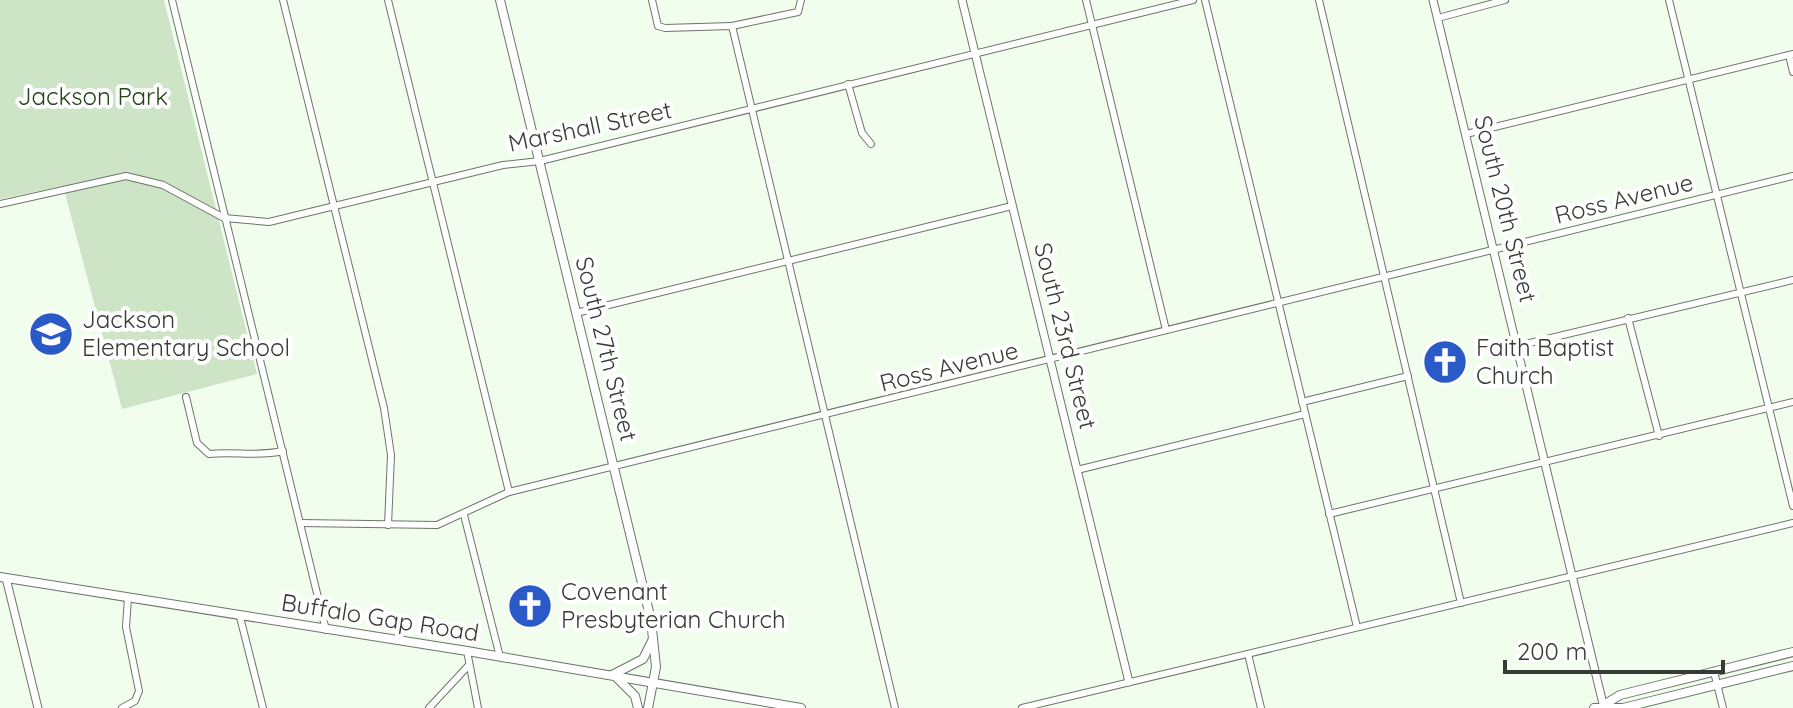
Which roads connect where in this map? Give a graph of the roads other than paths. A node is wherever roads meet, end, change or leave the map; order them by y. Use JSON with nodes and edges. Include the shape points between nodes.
{"nodes":[{"id":1,"x":172,"y":0,"type":"edge"},
{"id":2,"x":283,"y":0,"type":"edge"},
{"id":3,"x":388,"y":0,"type":"edge"},
{"id":4,"x":500,"y":0,"type":"edge"},
{"id":5,"x":652,"y":0,"type":"edge"},
{"id":6,"x":801,"y":0,"type":"edge"},
{"id":7,"x":962,"y":0,"type":"edge"},
{"id":8,"x":1086,"y":0,"type":"edge"},
{"id":9,"x":1193,"y":0,"type":"edge"},
{"id":10,"x":1205,"y":0,"type":"edge"},
{"id":11,"x":1319,"y":0,"type":"edge"},
{"id":12,"x":1433,"y":0,"type":"edge"},
{"id":13,"x":1505,"y":0,"type":"edge"},
{"id":14,"x":1669,"y":0,"type":"edge"},
{"id":15,"x":1438,"y":18,"type":"junction"},
{"id":16,"x":1092,"y":25,"type":"junction"},
{"id":17,"x":732,"y":26,"type":"junction"},
{"id":18,"x":975,"y":54,"type":"junction"},
{"id":19,"x":1791,"y":55,"type":"edge"},
{"id":20,"x":1793,"y":72,"type":"edge"},
{"id":21,"x":1689,"y":80,"type":"junction"},
{"id":22,"x":848,"y":84,"type":"junction"},
{"id":23,"x":754,"y":108,"type":"junction"},
{"id":24,"x":1466,"y":134,"type":"junction"},
{"id":25,"x":871,"y":144,"type":"dead end"},
{"id":26,"x":540,"y":161,"type":"junction"},
{"id":27,"x":1793,"y":176,"type":"edge"},
{"id":28,"x":433,"y":182,"type":"junction"},
{"id":29,"x":1717,"y":195,"type":"junction"},
{"id":30,"x":0,"y":204,"type":"edge"},
{"id":31,"x":335,"y":206,"type":"junction"},
{"id":32,"x":1012,"y":206,"type":"junction"},
{"id":33,"x":224,"y":218,"type":"junction"},
{"id":34,"x":1495,"y":249,"type":"junction"},
{"id":35,"x":788,"y":262,"type":"junction"},
{"id":36,"x":1384,"y":277,"type":"junction"},
{"id":37,"x":1793,"y":280,"type":"edge"},
{"id":38,"x":1741,"y":290,"type":"junction"},
{"id":39,"x":1278,"y":304,"type":"junction"},
{"id":40,"x":576,"y":313,"type":"junction"},
{"id":41,"x":1628,"y":318,"type":"junction"},
{"id":42,"x":1166,"y":330,"type":"junction"},
{"id":43,"x":1517,"y":346,"type":"junction"},
{"id":44,"x":1050,"y":360,"type":"junction"},
{"id":45,"x":1408,"y":376,"type":"junction"},
{"id":46,"x":186,"y":397,"type":"dead end"},
{"id":47,"x":1302,"y":402,"type":"junction"},
{"id":48,"x":1793,"y":402,"type":"edge"},
{"id":49,"x":1769,"y":408,"type":"junction"},
{"id":50,"x":1305,"y":414,"type":"junction"},
{"id":51,"x":826,"y":416,"type":"junction"},
{"id":52,"x":1659,"y":436,"type":"junction"},
{"id":53,"x":283,"y":451,"type":"junction"},
{"id":54,"x":1546,"y":464,"type":"junction"},
{"id":55,"x":614,"y":467,"type":"junction"},
{"id":56,"x":1077,"y":470,"type":"junction"},
{"id":57,"x":1436,"y":489,"type":"junction"},
{"id":58,"x":509,"y":492,"type":"junction"},
{"id":59,"x":1793,"y":506,"type":"edge"},
{"id":60,"x":1329,"y":514,"type":"junction"},
{"id":61,"x":464,"y":515,"type":"junction"},
{"id":62,"x":300,"y":523,"type":"junction"},
{"id":63,"x":1793,"y":523,"type":"edge"},
{"id":64,"x":388,"y":525,"type":"junction"},
{"id":65,"x":1572,"y":576,"type":"junction"},
{"id":66,"x":3,"y":578,"type":"edge"},
{"id":67,"x":128,"y":598,"type":"junction"},
{"id":68,"x":1461,"y":603,"type":"junction"},
{"id":69,"x":240,"y":617,"type":"junction"},
{"id":70,"x":1357,"y":627,"type":"junction"},
{"id":71,"x":326,"y":630,"type":"junction"},
{"id":72,"x":654,"y":635,"type":"junction"},
{"id":73,"x":467,"y":651,"type":"junction"},
{"id":74,"x":1793,"y":652,"type":"edge"},
{"id":75,"x":1248,"y":654,"type":"junction"},
{"id":76,"x":500,"y":657,"type":"junction"},
{"id":77,"x":469,"y":665,"type":"junction"},
{"id":78,"x":1793,"y":666,"type":"edge"},
{"id":79,"x":1714,"y":672,"type":"junction"},
{"id":80,"x":612,"y":677,"type":"junction"},
{"id":81,"x":1129,"y":682,"type":"junction"},
{"id":82,"x":654,"y":684,"type":"junction"},
{"id":83,"x":1717,"y":684,"type":"junction"},
{"id":84,"x":1038,"y":706,"type":"edge"},
{"id":85,"x":1601,"y":707,"type":"edge"},
{"id":86,"x":38,"y":708,"type":"edge"},
{"id":87,"x":122,"y":708,"type":"edge"},
{"id":88,"x":263,"y":708,"type":"edge"},
{"id":89,"x":429,"y":708,"type":"edge"},
{"id":90,"x":478,"y":708,"type":"edge"},
{"id":91,"x":638,"y":708,"type":"edge"},
{"id":92,"x":648,"y":708,"type":"edge"},
{"id":93,"x":801,"y":708,"type":"edge"},
{"id":94,"x":895,"y":708,"type":"edge"},
{"id":95,"x":1022,"y":708,"type":"edge"},
{"id":96,"x":1261,"y":708,"type":"edge"},
{"id":97,"x":1723,"y":708,"type":"edge"}],
"edges":[{"from":1,"to":33,"type":"street"},
{"from":2,"to":31,"type":"street"},
{"from":3,"to":28,"type":"street"},
{"from":4,"to":26,"type":"main road","name":"South 27th Street"},
{"from":5,"to":17,"type":"street","via":[[658,26]]},
{"from":6,"to":17,"type":"street","via":[[798,12]]},
{"from":7,"to":18,"type":"street","name":"South 23rd Street"},
{"from":8,"to":16,"type":"street"},
{"from":9,"to":16,"type":"street","name":"Marshall Street"},
{"from":10,"to":39,"type":"street"},
{"from":11,"to":36,"type":"street"},
{"from":12,"to":15,"type":"street","name":"South 20th Street"},
{"from":13,"to":15,"type":"street"},
{"from":14,"to":21,"type":"street"},
{"from":15,"to":24,"type":"street","name":"South 20th Street"},
{"from":16,"to":18,"type":"street","name":"Marshall Street"},
{"from":16,"to":42,"type":"street"},
{"from":17,"to":23,"type":"street"},
{"from":18,"to":22,"type":"street","name":"Marshall Street"},
{"from":18,"to":32,"type":"street","name":"South 23rd Street"},
{"from":19,"to":20,"type":"street"},
{"from":19,"to":21,"type":"street"},
{"from":21,"to":24,"type":"street"},
{"from":21,"to":29,"type":"street"},
{"from":22,"to":23,"type":"street","name":"Marshall Street"},
{"from":22,"to":25,"type":"street","via":[[862,133]]},
{"from":23,"to":26,"type":"street","name":"Marshall Street"},
{"from":23,"to":35,"type":"street"},
{"from":24,"to":34,"type":"street","name":"South 20th Street"},
{"from":26,"to":28,"type":"street","name":"Marshall Street"},
{"from":26,"to":40,"type":"main road","name":"South 27th Street"},
{"from":27,"to":29,"type":"street","name":"Ross Avenue"},
{"from":28,"to":31,"type":"street","name":"Marshall Street"},
{"from":28,"to":58,"type":"street"},
{"from":29,"to":34,"type":"street","name":"Ross Avenue"},
{"from":29,"to":38,"type":"street"},
{"from":30,"to":33,"type":"street","name":"Marshall Street","via":[[126,176],[163,185]]},
{"from":31,"to":33,"type":"street","name":"Marshall Street","via":[[269,222]]},
{"from":31,"to":64,"type":"street","via":[[389,434]]},
{"from":32,"to":35,"type":"street"},
{"from":32,"to":44,"type":"street","name":"South 23rd Street"},
{"from":33,"to":53,"type":"street"},
{"from":34,"to":36,"type":"street","name":"Ross Avenue"},
{"from":34,"to":43,"type":"street","name":"South 20th Street"},
{"from":35,"to":40,"type":"street"},
{"from":35,"to":51,"type":"street"},
{"from":36,"to":39,"type":"street","name":"Ross Avenue"},
{"from":36,"to":45,"type":"street"},
{"from":37,"to":38,"type":"street"},
{"from":38,"to":41,"type":"street"},
{"from":38,"to":49,"type":"street"},
{"from":39,"to":42,"type":"street","name":"Ross Avenue"},
{"from":39,"to":47,"type":"street"},
{"from":40,"to":55,"type":"main road","name":"South 27th Street"},
{"from":41,"to":43,"type":"street"},
{"from":41,"to":52,"type":"street"},
{"from":42,"to":44,"type":"street","name":"Ross Avenue"},
{"from":43,"to":54,"type":"street","name":"South 20th Street"},
{"from":44,"to":51,"type":"street","name":"Ross Avenue"},
{"from":44,"to":56,"type":"street","name":"South 23rd Street"},
{"from":45,"to":47,"type":"street"},
{"from":45,"to":57,"type":"street"},
{"from":46,"to":53,"type":"street","via":[[197,443],[209,454],[262,456]]},
{"from":47,"to":50,"type":"street"},
{"from":48,"to":49,"type":"street"},
{"from":49,"to":52,"type":"street"},
{"from":49,"to":59,"type":"street"},
{"from":50,"to":56,"type":"street"},
{"from":50,"to":60,"type":"street"},
{"from":51,"to":55,"type":"street","name":"Ross Avenue"},
{"from":51,"to":94,"type":"street"},
{"from":52,"to":54,"type":"street"},
{"from":53,"to":62,"type":"street"},
{"from":54,"to":57,"type":"street"},
{"from":54,"to":65,"type":"street","name":"South 20th Street"},
{"from":55,"to":58,"type":"street","name":"Ross Avenue"},
{"from":55,"to":72,"type":"main road","name":"South 27th Street"},
{"from":56,"to":81,"type":"street","name":"South 23rd Street"},
{"from":57,"to":60,"type":"street"},
{"from":57,"to":68,"type":"street"},
{"from":58,"to":61,"type":"street","name":"Ross Avenue"},
{"from":60,"to":70,"type":"street"},
{"from":61,"to":64,"type":"street","name":"Ross Avenue","via":[[437,525]]},
{"from":61,"to":76,"type":"street"},
{"from":62,"to":64,"type":"street","name":"Ross Avenue"},
{"from":62,"to":71,"type":"street"},
{"from":63,"to":65,"type":"street"},
{"from":65,"to":68,"type":"street"},
{"from":65,"to":85,"type":"street","name":"South 20th Street"},
{"from":66,"to":67,"type":"main road","name":"Buffalo Gap Road"},
{"from":66,"to":86,"type":"street"},
{"from":67,"to":69,"type":"main road","name":"Buffalo Gap Road"},
{"from":67,"to":87,"type":"street","via":[[126,627],[139,691],[135,701]]},
{"from":68,"to":70,"type":"street"},
{"from":69,"to":71,"type":"main road","name":"Buffalo Gap Road"},
{"from":69,"to":88,"type":"street"},
{"from":70,"to":75,"type":"street"},
{"from":71,"to":73,"type":"main road","name":"Buffalo Gap Road"},
{"from":72,"to":80,"type":"main road","via":[[643,659]]},
{"from":72,"to":82,"type":"main road","name":"South 27th Street"},
{"from":73,"to":76,"type":"main road","name":"Buffalo Gap Road"},
{"from":73,"to":77,"type":"street"},
{"from":74,"to":79,"type":"main road"},
{"from":75,"to":81,"type":"street"},
{"from":75,"to":96,"type":"street"},
{"from":76,"to":80,"type":"main road","name":"Buffalo Gap Road"},
{"from":77,"to":89,"type":"street"},
{"from":77,"to":90,"type":"street"},
{"from":78,"to":83,"type":"main road"},
{"from":79,"to":83,"type":"street"},
{"from":79,"to":85,"type":"main road","via":[[1620,695]]},
{"from":80,"to":82,"type":"main road","name":"Buffalo Gap Road"},
{"from":80,"to":91,"type":"main road","via":[[635,696]]},
{"from":81,"to":84,"type":"street"},
{"from":82,"to":92,"type":"main road","name":"South 27th Street"},
{"from":82,"to":93,"type":"main road","name":"Buffalo Gap Road"},
{"from":83,"to":85,"type":"main road","via":[[1623,708]]},
{"from":83,"to":97,"type":"street"},
{"from":84,"to":95,"type":"street"}]}
